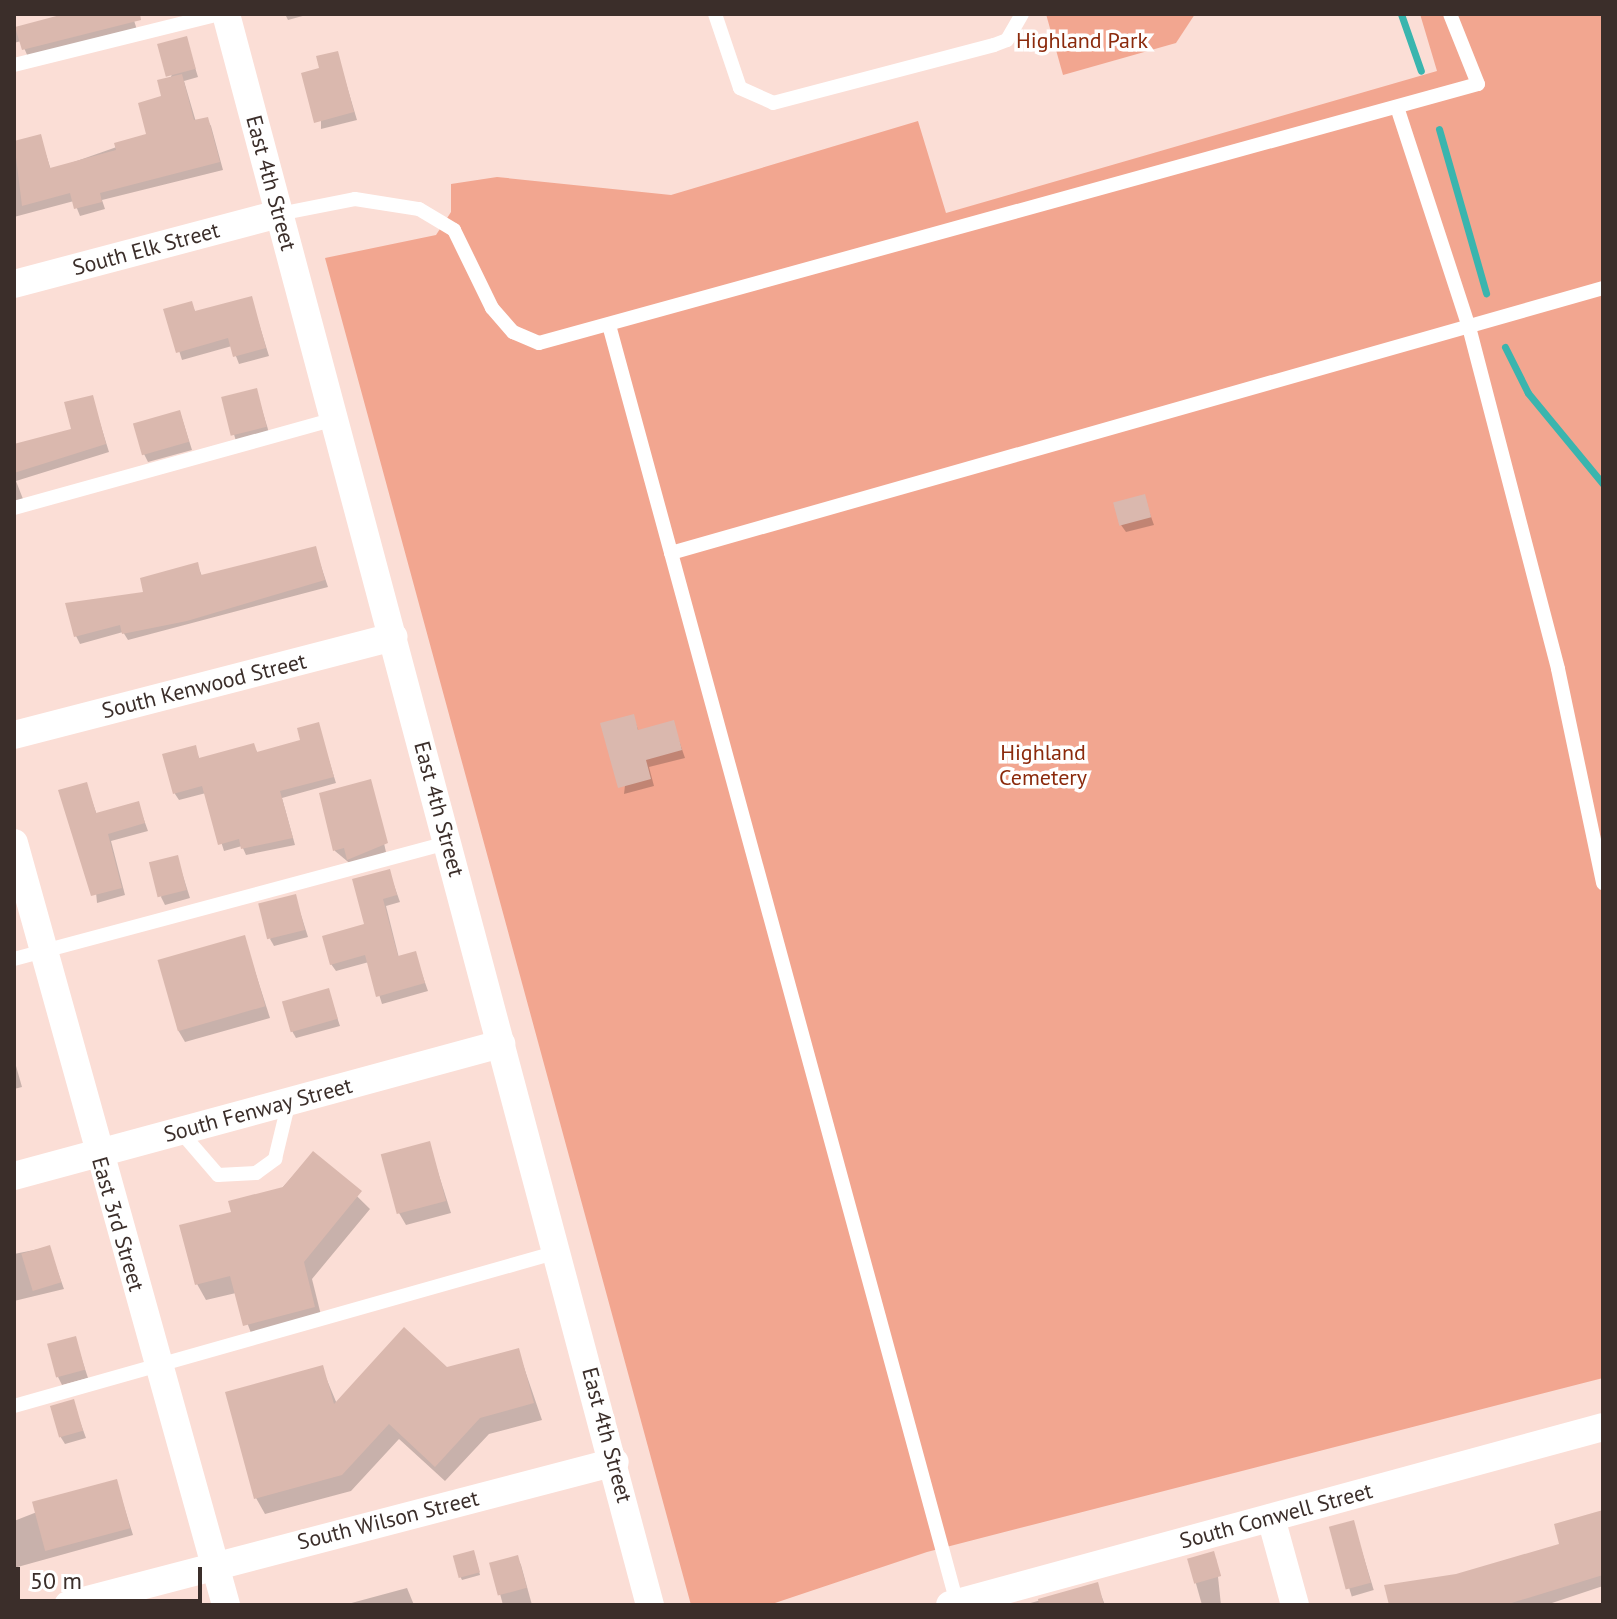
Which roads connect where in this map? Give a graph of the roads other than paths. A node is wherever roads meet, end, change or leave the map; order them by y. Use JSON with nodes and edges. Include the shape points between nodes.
{"nodes":[{"id":1,"x":223,"y":14,"type":"edge"},
{"id":2,"x":715,"y":14,"type":"edge"},
{"id":3,"x":1022,"y":14,"type":"edge"},
{"id":4,"x":1450,"y":14,"type":"edge"},
{"id":5,"x":14,"y":65,"type":"edge"},
{"id":6,"x":1397,"y":107,"type":"junction"},
{"id":7,"x":279,"y":214,"type":"junction"},
{"id":8,"x":14,"y":284,"type":"edge"},
{"id":9,"x":1603,"y":288,"type":"edge"},
{"id":10,"x":609,"y":325,"type":"junction"},
{"id":11,"x":1469,"y":327,"type":"junction"},
{"id":12,"x":334,"y":419,"type":"junction"},
{"id":13,"x":14,"y":508,"type":"edge"},
{"id":14,"x":671,"y":553,"type":"junction"},
{"id":15,"x":394,"y":637,"type":"junction"},
{"id":16,"x":14,"y":735,"type":"edge"},
{"id":17,"x":14,"y":843,"type":"edge"},
{"id":18,"x":448,"y":843,"type":"junction"},
{"id":19,"x":1603,"y":883,"type":"edge"},
{"id":20,"x":44,"y":951,"type":"junction"},
{"id":21,"x":14,"y":959,"type":"edge"},
{"id":22,"x":501,"y":1044,"type":"junction"},
{"id":23,"x":289,"y":1101,"type":"junction"},
{"id":24,"x":180,"y":1131,"type":"junction"},
{"id":25,"x":98,"y":1153,"type":"junction"},
{"id":26,"x":14,"y":1176,"type":"edge"},
{"id":27,"x":558,"y":1252,"type":"junction"},
{"id":28,"x":159,"y":1367,"type":"junction"},
{"id":29,"x":14,"y":1406,"type":"edge"},
{"id":30,"x":1603,"y":1427,"type":"edge"},
{"id":31,"x":615,"y":1462,"type":"junction"},
{"id":32,"x":1271,"y":1518,"type":"junction"},
{"id":33,"x":215,"y":1565,"type":"junction"},
{"id":34,"x":954,"y":1604,"type":"edge"},
{"id":35,"x":68,"y":1605,"type":"edge"},
{"id":36,"x":226,"y":1605,"type":"edge"},
{"id":37,"x":650,"y":1605,"type":"edge"},
{"id":38,"x":1295,"y":1605,"type":"edge"}],
"edges":[{"from":1,"to":5,"type":"lane"},
{"from":1,"to":7,"type":"street","name":"East 4th Street"},
{"from":2,"to":3,"type":"lane","via":[[740,88],[773,103],[994,45],[1007,40]]},
{"from":4,"to":6,"type":"lane","via":[[1478,84]]},
{"from":6,"to":10,"type":"lane"},
{"from":6,"to":11,"type":"lane"},
{"from":7,"to":8,"type":"street","name":"South Elk Street"},
{"from":7,"to":10,"type":"lane","via":[[355,199],[419,209],[454,230],[492,308],[513,332],[539,343]]},
{"from":7,"to":12,"type":"street","name":"East 4th Street"},
{"from":9,"to":11,"type":"lane"},
{"from":10,"to":14,"type":"lane"},
{"from":11,"to":14,"type":"lane"},
{"from":11,"to":19,"type":"lane","via":[[1558,669]]},
{"from":12,"to":13,"type":"lane"},
{"from":12,"to":15,"type":"street","name":"East 4th Street"},
{"from":14,"to":34,"type":"lane"},
{"from":15,"to":16,"type":"street","name":"South Kenwood Street"},
{"from":15,"to":18,"type":"street","name":"East 4th Street"},
{"from":17,"to":20,"type":"street","name":"East 3rd Street"},
{"from":18,"to":20,"type":"lane"},
{"from":18,"to":22,"type":"street","name":"East 4th Street"},
{"from":20,"to":21,"type":"lane"},
{"from":20,"to":25,"type":"street","name":"East 3rd Street"},
{"from":22,"to":23,"type":"street","name":"South Fenway Street"},
{"from":22,"to":27,"type":"street","name":"East 4th Street"},
{"from":23,"to":24,"type":"street","name":"South Fenway Street"},
{"from":23,"to":24,"type":"lane","via":[[275,1159],[256,1173],[218,1175]]},
{"from":24,"to":25,"type":"street","name":"South Fenway Street"},
{"from":25,"to":26,"type":"street","name":"South Fenway Street"},
{"from":25,"to":28,"type":"street","name":"East 3rd Street"},
{"from":27,"to":28,"type":"lane"},
{"from":27,"to":31,"type":"street","name":"East 4th Street"},
{"from":28,"to":29,"type":"lane"},
{"from":28,"to":33,"type":"street","name":"East 3rd Street"},
{"from":30,"to":32,"type":"street","name":"South Conwell Street"},
{"from":31,"to":33,"type":"street","name":"South Wilson Street"},
{"from":31,"to":37,"type":"street","name":"East 4th Street"},
{"from":32,"to":34,"type":"street","name":"South Conwell Street"},
{"from":32,"to":38,"type":"street"},
{"from":33,"to":35,"type":"street","name":"South Wilson Street"},
{"from":33,"to":36,"type":"street","name":"East 3rd Street"}]}
